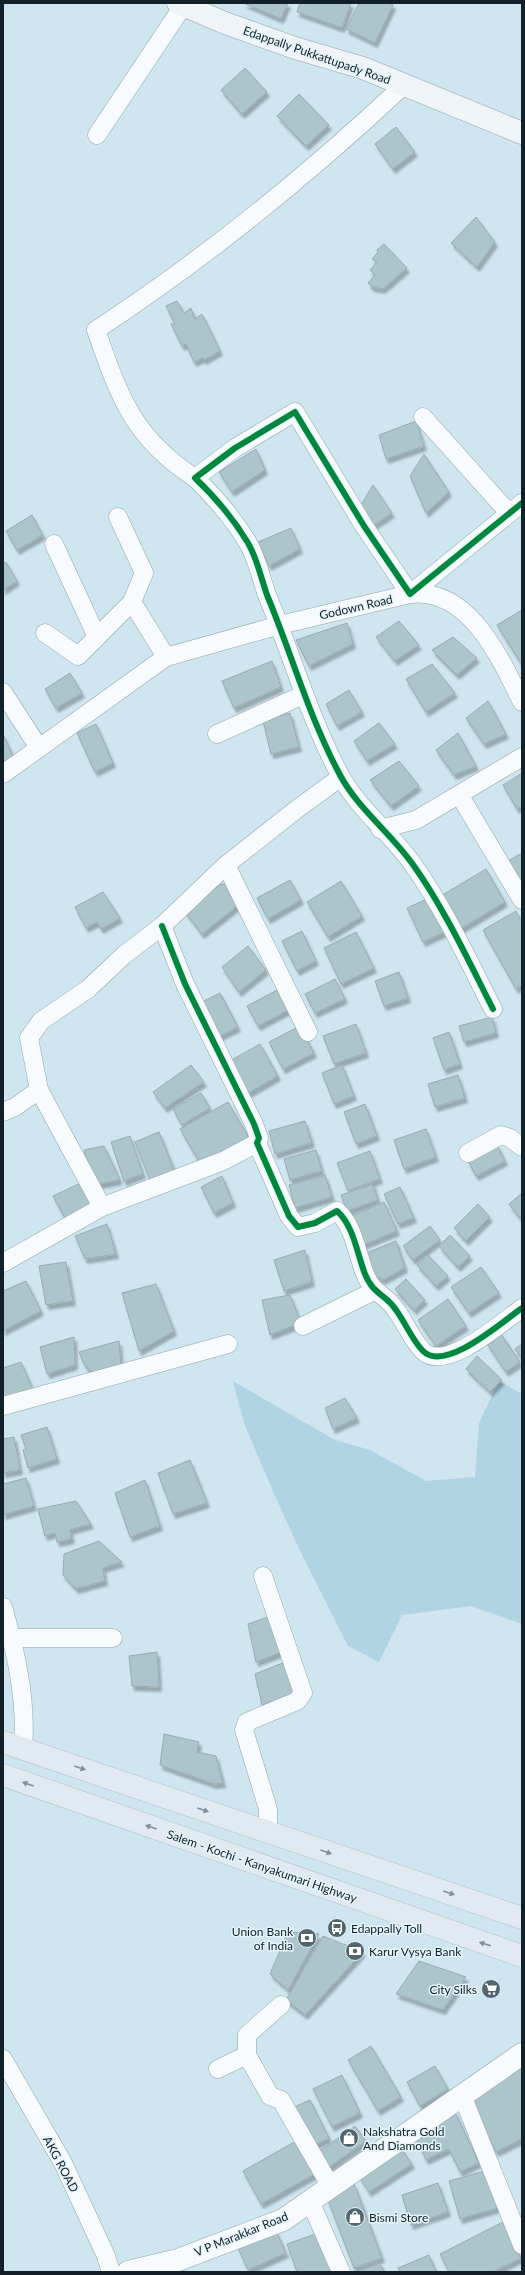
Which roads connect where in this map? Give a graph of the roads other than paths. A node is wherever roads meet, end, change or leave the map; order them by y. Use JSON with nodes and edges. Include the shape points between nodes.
{"nodes":[{"id":1,"x":182,"y":4,"type":"edge"},
{"id":2,"x":404,"y":85,"type":"junction"},
{"id":3,"x":522,"y":133,"type":"edge"},
{"id":4,"x":97,"y":135,"type":"dead end"},
{"id":5,"x":423,"y":417,"type":"dead end"},
{"id":6,"x":195,"y":478,"type":"junction"},
{"id":7,"x":516,"y":508,"type":"edge"},
{"id":8,"x":118,"y":517,"type":"dead end"},
{"id":9,"x":54,"y":544,"type":"dead end"},
{"id":10,"x":410,"y":594,"type":"junction"},
{"id":11,"x":132,"y":602,"type":"junction"},
{"id":12,"x":280,"y":625,"type":"junction"},
{"id":13,"x":45,"y":633,"type":"dead end"},
{"id":14,"x":97,"y":637,"type":"junction"},
{"id":15,"x":166,"y":657,"type":"junction"},
{"id":16,"x":3,"y":692,"type":"edge"},
{"id":17,"x":520,"y":692,"type":"edge"},
{"id":18,"x":303,"y":695,"type":"junction"},
{"id":19,"x":217,"y":734,"type":"dead end"},
{"id":20,"x":39,"y":748,"type":"junction"},
{"id":21,"x":522,"y":757,"type":"edge"},
{"id":22,"x":3,"y":774,"type":"edge"},
{"id":23,"x":341,"y":777,"type":"junction"},
{"id":24,"x":460,"y":796,"type":"junction"},
{"id":25,"x":380,"y":829,"type":"junction"},
{"id":26,"x":226,"y":865,"type":"junction"},
{"id":27,"x":522,"y":900,"type":"edge"},
{"id":28,"x":162,"y":926,"type":"junction"},
{"id":29,"x":493,"y":1008,"type":"dead end"},
{"id":30,"x":308,"y":1032,"type":"dead end"},
{"id":31,"x":39,"y":1090,"type":"junction"},
{"id":32,"x":3,"y":1112,"type":"edge"},
{"id":33,"x":257,"y":1143,"type":"junction"},
{"id":34,"x":522,"y":1147,"type":"edge"},
{"id":35,"x":468,"y":1153,"type":"dead end"},
{"id":36,"x":102,"y":1207,"type":"junction"},
{"id":37,"x":3,"y":1263,"type":"edge"},
{"id":38,"x":374,"y":1291,"type":"junction"},
{"id":39,"x":522,"y":1308,"type":"edge"},
{"id":40,"x":303,"y":1326,"type":"dead end"},
{"id":41,"x":228,"y":1344,"type":"dead end"},
{"id":42,"x":3,"y":1406,"type":"edge"},
{"id":43,"x":263,"y":1576,"type":"dead end"},
{"id":44,"x":3,"y":1607,"type":"edge"},
{"id":45,"x":12,"y":1638,"type":"junction"},
{"id":46,"x":113,"y":1638,"type":"dead end"},
{"id":47,"x":13,"y":1745,"type":"edge"},
{"id":48,"x":3,"y":1776,"type":"edge"},
{"id":49,"x":268,"y":1832,"type":"junction"},
{"id":50,"x":522,"y":1918,"type":"edge"},
{"id":51,"x":522,"y":1956,"type":"edge"},
{"id":52,"x":281,"y":2006,"type":"dead end"},
{"id":53,"x":522,"y":2054,"type":"edge"},
{"id":54,"x":248,"y":2055,"type":"junction"},
{"id":55,"x":3,"y":2059,"type":"edge"},
{"id":56,"x":218,"y":2069,"type":"dead end"},
{"id":57,"x":462,"y":2095,"type":"junction"},
{"id":58,"x":331,"y":2187,"type":"junction"},
{"id":59,"x":310,"y":2201,"type":"junction"},
{"id":60,"x":522,"y":2245,"type":"edge"},
{"id":61,"x":167,"y":2268,"type":"edge"},
{"id":62,"x":111,"y":2272,"type":"edge"},
{"id":63,"x":128,"y":2272,"type":"edge"},
{"id":64,"x":342,"y":2272,"type":"edge"}],
"edges":[{"from":1,"to":2,"type":"main road","name":"Edappally Pukkattupady Road","via":[[295,48],[364,68]]},
{"from":1,"to":4,"type":"street"},
{"from":2,"to":3,"type":"main road","name":"Edappally Pukkattupady Road"},
{"from":2,"to":6,"type":"street","via":[[335,148],[218,244],[169,281],[96,330],[128,411],[152,445],[172,463]]},
{"from":5,"to":7,"type":"street"},
{"from":6,"to":10,"type":"street","via":[[235,448],[295,412],[364,526]]},
{"from":6,"to":12,"type":"street","via":[[229,514],[249,544]]},
{"from":7,"to":10,"type":"street"},
{"from":8,"to":11,"type":"street","via":[[144,573]]},
{"from":9,"to":14,"type":"street"},
{"from":10,"to":12,"type":"street","name":"Godown Road"},
{"from":10,"to":17,"type":"street","name":"Godown Road","via":[[423,593],[450,602],[472,618]]},
{"from":11,"to":14,"type":"street"},
{"from":11,"to":15,"type":"street"},
{"from":12,"to":15,"type":"street","name":"Godown Road"},
{"from":12,"to":18,"type":"street"},
{"from":13,"to":14,"type":"street","via":[[78,656]]},
{"from":15,"to":20,"type":"street","name":"Godown Road"},
{"from":16,"to":20,"type":"street"},
{"from":18,"to":19,"type":"street"},
{"from":18,"to":23,"type":"street","via":[[322,741]]},
{"from":20,"to":22,"type":"street","name":"Godown Road"},
{"from":21,"to":24,"type":"street"},
{"from":23,"to":25,"type":"street"},
{"from":23,"to":26,"type":"street"},
{"from":24,"to":25,"type":"street","via":[[416,820]]},
{"from":24,"to":27,"type":"street"},
{"from":25,"to":29,"type":"street","via":[[413,864],[441,908]]},
{"from":26,"to":28,"type":"street"},
{"from":26,"to":30,"type":"street"},
{"from":28,"to":31,"type":"street","via":[[124,955],[88,989],[41,1022],[29,1038]]},
{"from":28,"to":33,"type":"street","via":[[185,984],[254,1124],[259,1138]]},
{"from":31,"to":32,"type":"street"},
{"from":31,"to":36,"type":"street"},
{"from":33,"to":36,"type":"street","via":[[223,1161]]},
{"from":33,"to":38,"type":"street","via":[[289,1216],[298,1227],[315,1223],[336,1211],[341,1215],[349,1227],[362,1266]]},
{"from":34,"to":35,"type":"street","via":[[501,1135]]},
{"from":36,"to":37,"type":"street"},
{"from":38,"to":39,"type":"street","via":[[390,1301],[423,1351],[434,1358],[446,1356],[470,1345]]},
{"from":38,"to":40,"type":"street"},
{"from":41,"to":42,"type":"street"},
{"from":43,"to":49,"type":"street","via":[[303,1693],[297,1701],[248,1722],[244,1730],[268,1809]]},
{"from":44,"to":45,"type":"street"},
{"from":45,"to":46,"type":"street"},
{"from":45,"to":47,"type":"street","via":[[25,1721]]},
{"from":47,"to":49,"type":"highway","one_way":true},
{"from":51,"to":48,"type":"highway","name":"Salem - Kochi - Kanyakumari Highway","one_way":true},
{"from":49,"to":50,"type":"highway","one_way":true},
{"from":52,"to":54,"type":"street","via":[[247,2035]]},
{"from":53,"to":57,"type":"street","name":"V P Marakkar Road"},
{"from":54,"to":56,"type":"street"},
{"from":54,"to":58,"type":"street","via":[[270,2096],[281,2100]]},
{"from":55,"to":62,"type":"street","name":"AKG ROAD","via":[[63,2163]]},
{"from":57,"to":58,"type":"street","name":"V P Marakkar Road"},
{"from":57,"to":60,"type":"street"},
{"from":58,"to":59,"type":"street","name":"V P Marakkar Road"},
{"from":59,"to":61,"type":"street","name":"V P Marakkar Road","via":[[283,2220]]},
{"from":59,"to":64,"type":"street"},
{"from":61,"to":63,"type":"street","name":"V P Marakkar Road"}]}
